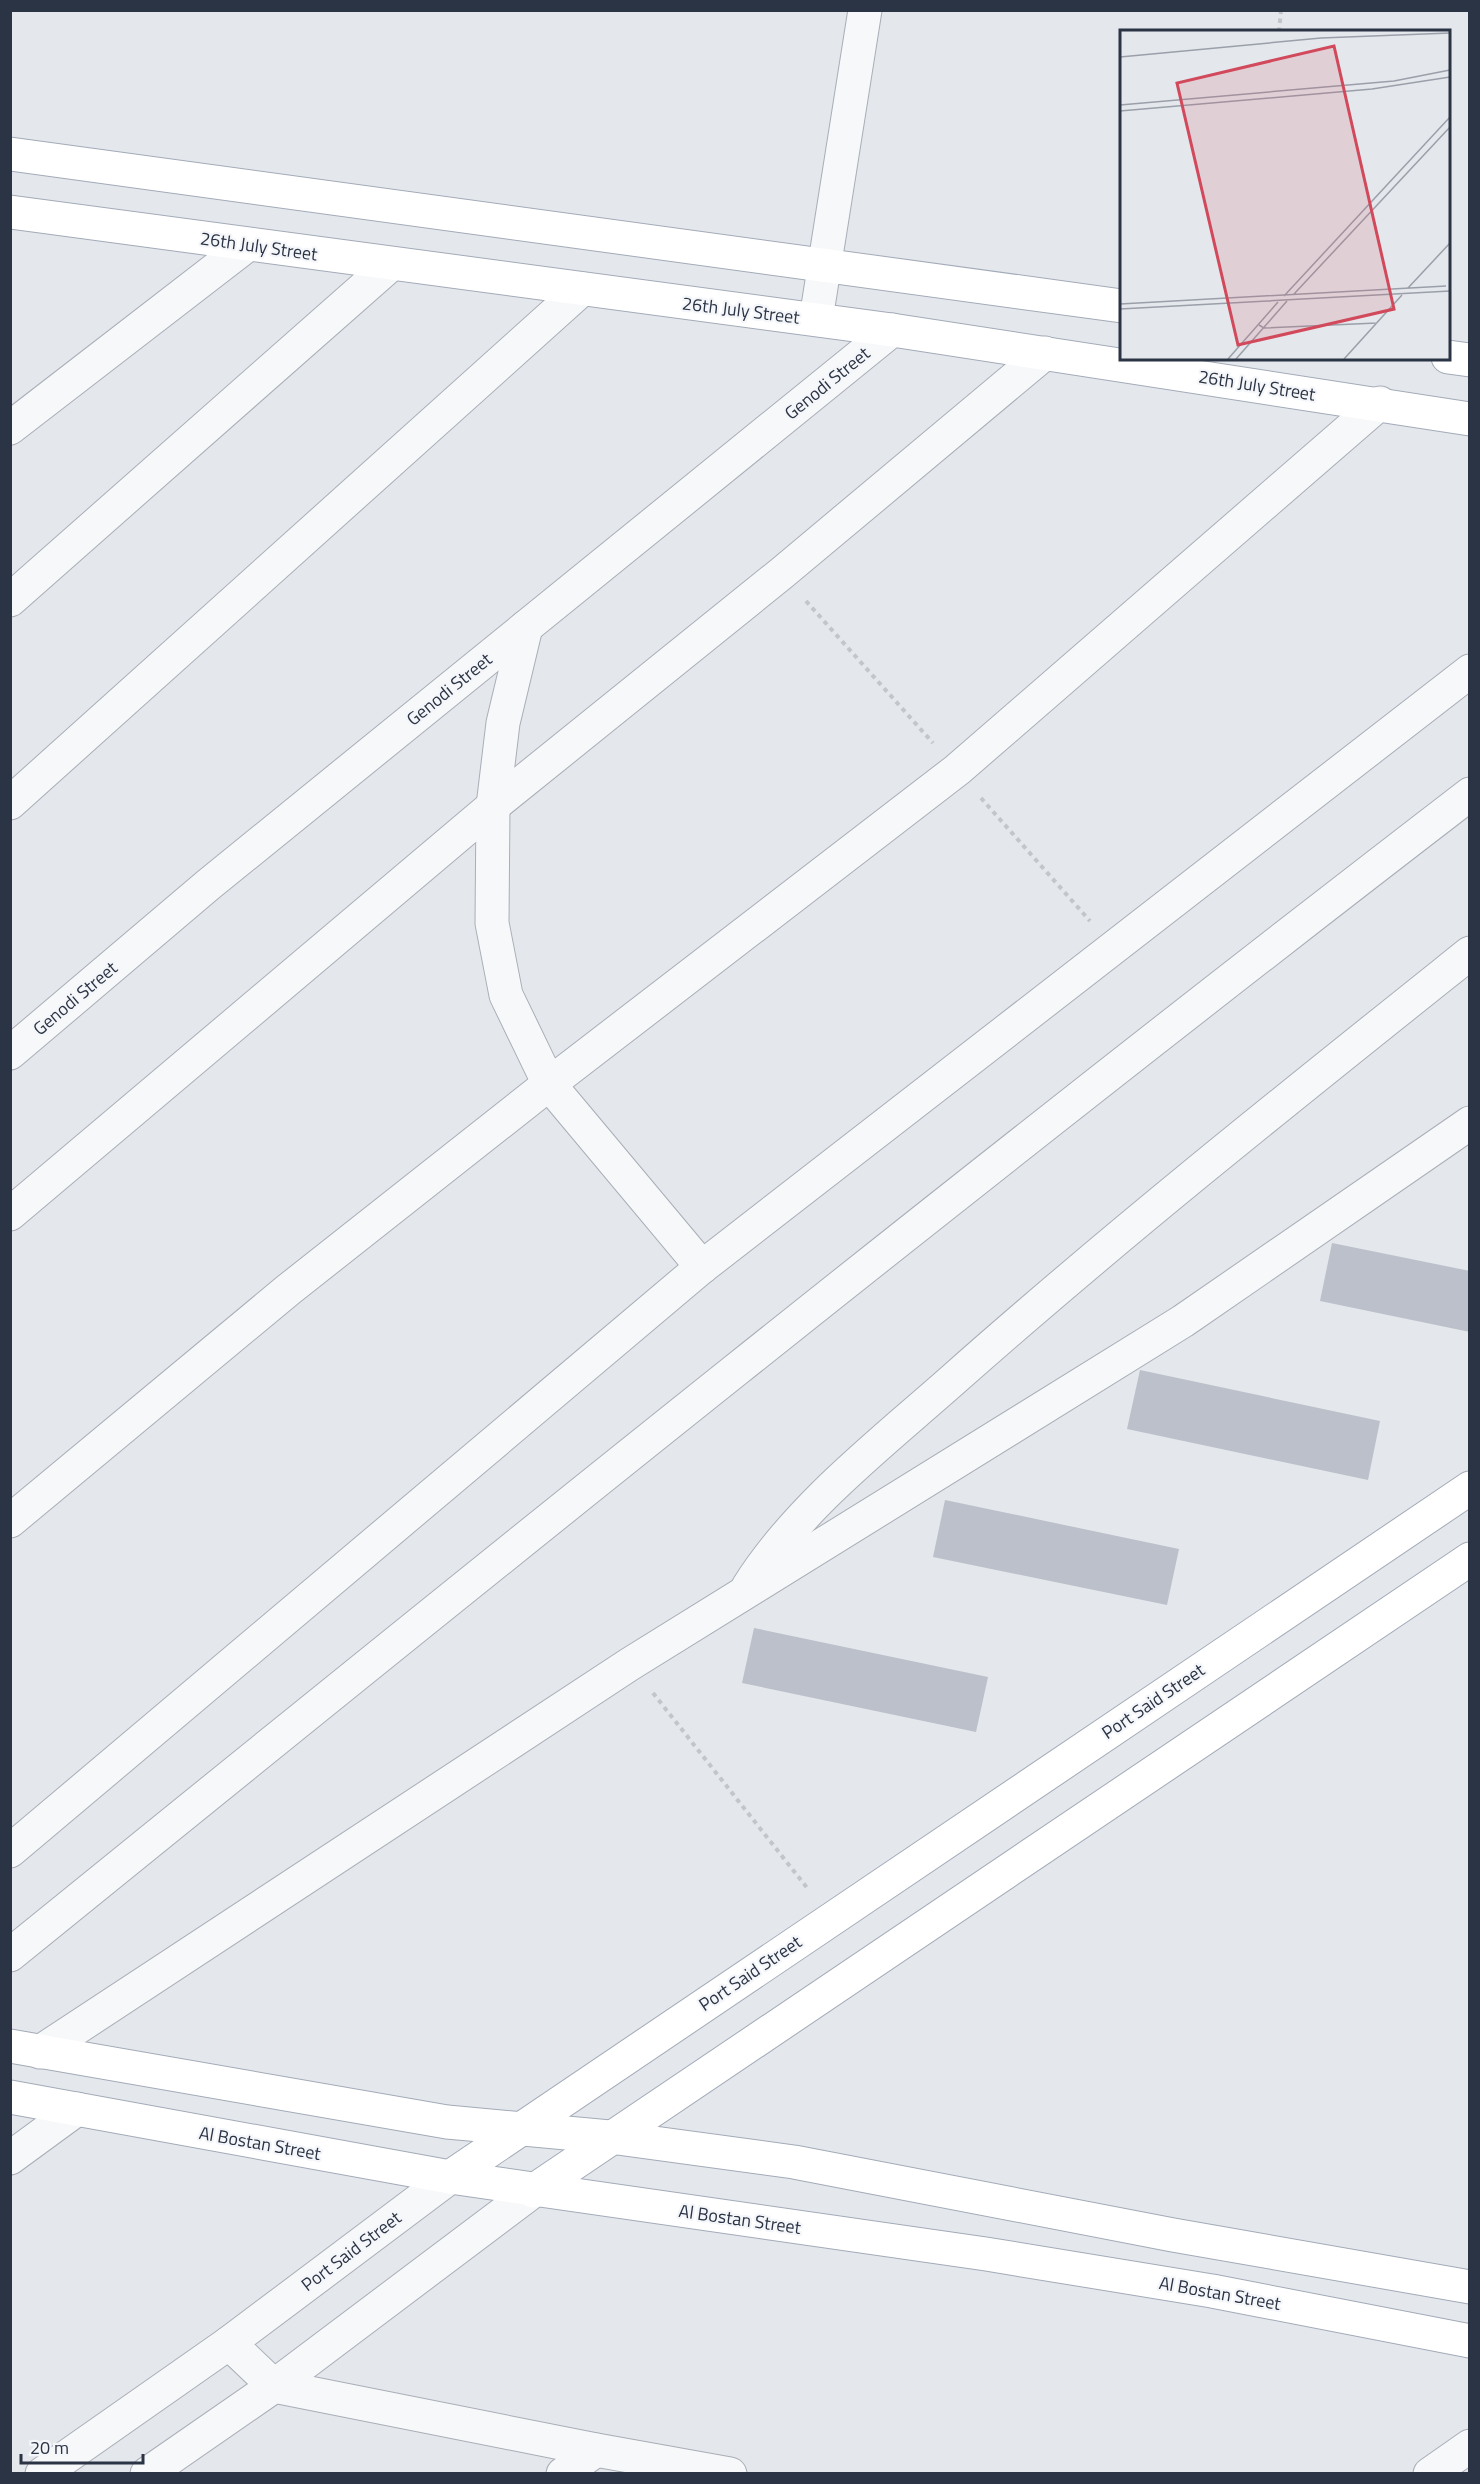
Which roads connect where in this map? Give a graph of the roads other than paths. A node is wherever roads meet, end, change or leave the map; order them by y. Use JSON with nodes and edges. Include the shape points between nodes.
{"nodes":[{"id":1,"x":865,"y":10,"type":"edge"},
{"id":2,"x":10,"y":154,"type":"edge"},
{"id":3,"x":10,"y":212,"type":"edge"},
{"id":4,"x":247,"y":244,"type":"junction"},
{"id":5,"x":391,"y":264,"type":"junction"},
{"id":6,"x":825,"y":266,"type":"junction"},
{"id":7,"x":582,"y":289,"type":"junction"},
{"id":8,"x":1120,"y":306,"type":"edge"},
{"id":9,"x":816,"y":319,"type":"junction"},
{"id":10,"x":892,"y":330,"type":"junction"},
{"id":11,"x":1045,"y":353,"type":"junction"},
{"id":12,"x":1450,"y":357,"type":"edge"},
{"id":13,"x":1470,"y":360,"type":"edge"},
{"id":14,"x":1380,"y":403,"type":"junction"},
{"id":15,"x":1470,"y":418,"type":"edge"},
{"id":16,"x":10,"y":428,"type":"edge"},
{"id":17,"x":10,"y":600,"type":"edge"},
{"id":18,"x":526,"y":627,"type":"junction"},
{"id":19,"x":1470,"y":671,"type":"edge"},
{"id":20,"x":1470,"y":794,"type":"edge"},
{"id":21,"x":10,"y":803,"type":"edge"},
{"id":22,"x":493,"y":806,"type":"junction"},
{"id":23,"x":1470,"y":953,"type":"edge"},
{"id":24,"x":10,"y":1053,"type":"edge"},
{"id":25,"x":549,"y":1084,"type":"junction"},
{"id":26,"x":1470,"y":1123,"type":"edge"},
{"id":27,"x":10,"y":1214,"type":"edge"},
{"id":28,"x":702,"y":1266,"type":"junction"},
{"id":29,"x":1470,"y":1488,"type":"edge"},
{"id":30,"x":10,"y":1521,"type":"edge"},
{"id":31,"x":1470,"y":1559,"type":"edge"},
{"id":32,"x":744,"y":1594,"type":"junction"},
{"id":33,"x":10,"y":1851,"type":"edge"},
{"id":34,"x":10,"y":1955,"type":"edge"},
{"id":35,"x":25,"y":2049,"type":"edge"},
{"id":36,"x":10,"y":2097,"type":"edge"},
{"id":37,"x":77,"y":2109,"type":"junction"},
{"id":38,"x":516,"y":2130,"type":"junction"},
{"id":39,"x":610,"y":2137,"type":"junction"},
{"id":40,"x":10,"y":2158,"type":"edge"},
{"id":41,"x":450,"y":2177,"type":"junction"},
{"id":42,"x":533,"y":2191,"type":"junction"},
{"id":43,"x":1470,"y":2287,"type":"edge"},
{"id":44,"x":1470,"y":2341,"type":"edge"},
{"id":45,"x":229,"y":2343,"type":"junction"},
{"id":46,"x":274,"y":2386,"type":"junction"},
{"id":47,"x":1470,"y":2446,"type":"edge"},
{"id":48,"x":596,"y":2451,"type":"junction"},
{"id":49,"x":42,"y":2474,"type":"edge"},
{"id":50,"x":147,"y":2474,"type":"edge"},
{"id":51,"x":563,"y":2474,"type":"edge"},
{"id":52,"x":730,"y":2474,"type":"edge"},
{"id":53,"x":1430,"y":2474,"type":"edge"}],
"edges":[{"from":1,"to":6,"type":"street"},
{"from":2,"to":6,"type":"main road"},
{"from":3,"to":4,"type":"main road","name":"26th July Street"},
{"from":4,"to":5,"type":"main road","name":"26th July Street"},
{"from":4,"to":16,"type":"street"},
{"from":5,"to":7,"type":"main road","name":"26th July Street"},
{"from":5,"to":17,"type":"street"},
{"from":6,"to":8,"type":"main road"},
{"from":6,"to":9,"type":"street"},
{"from":7,"to":9,"type":"main road","name":"26th July Street"},
{"from":7,"to":21,"type":"street"},
{"from":9,"to":10,"type":"main road","name":"26th July Street"},
{"from":10,"to":11,"type":"main road","name":"26th July Street"},
{"from":10,"to":18,"type":"street","name":"Genodi Street"},
{"from":11,"to":14,"type":"main road","name":"26th July Street"},
{"from":11,"to":22,"type":"street","via":[[782,573]]},
{"from":12,"to":13,"type":"main road"},
{"from":14,"to":15,"type":"main road","name":"26th July Street"},
{"from":14,"to":25,"type":"street","via":[[957,770]]},
{"from":18,"to":22,"type":"street","via":[[503,723]]},
{"from":18,"to":24,"type":"street","name":"Genodi Street","via":[[208,885]]},
{"from":19,"to":28,"type":"street"},
{"from":20,"to":34,"type":"street","via":[[941,1206]]},
{"from":22,"to":25,"type":"street","via":[[492,923],[506,995]]},
{"from":22,"to":27,"type":"street"},
{"from":23,"to":32,"type":"street","via":[[1050,1294],[788,1531]]},
{"from":25,"to":28,"type":"street"},
{"from":25,"to":30,"type":"street","via":[[288,1290]]},
{"from":26,"to":32,"type":"street","via":[[1183,1322]]},
{"from":28,"to":33,"type":"street"},
{"from":29,"to":38,"type":"main road","name":"Port Said Street"},
{"from":31,"to":39,"type":"main road"},
{"from":32,"to":35,"type":"street"},
{"from":35,"to":38,"type":"main road","via":[[447,2122]]},
{"from":36,"to":37,"type":"main road","name":"Al Bostan Street"},
{"from":37,"to":40,"type":"street"},
{"from":37,"to":41,"type":"main road","name":"Al Bostan Street"},
{"from":38,"to":39,"type":"main road"},
{"from":38,"to":41,"type":"main road","name":"Port Said Street"},
{"from":39,"to":42,"type":"main road"},
{"from":39,"to":43,"type":"main road","via":[[794,2162]]},
{"from":41,"to":42,"type":"main road","name":"Al Bostan Street"},
{"from":41,"to":45,"type":"street","name":"Port Said Street"},
{"from":42,"to":44,"type":"main road","name":"Al Bostan Street","via":[[998,2256],[1212,2291]]},
{"from":42,"to":46,"type":"street"},
{"from":45,"to":46,"type":"street"},
{"from":45,"to":49,"type":"street","name":"Port Said Street"},
{"from":46,"to":48,"type":"street"},
{"from":46,"to":50,"type":"street"},
{"from":47,"to":53,"type":"street"},
{"from":48,"to":51,"type":"street"},
{"from":48,"to":52,"type":"street"}]}
